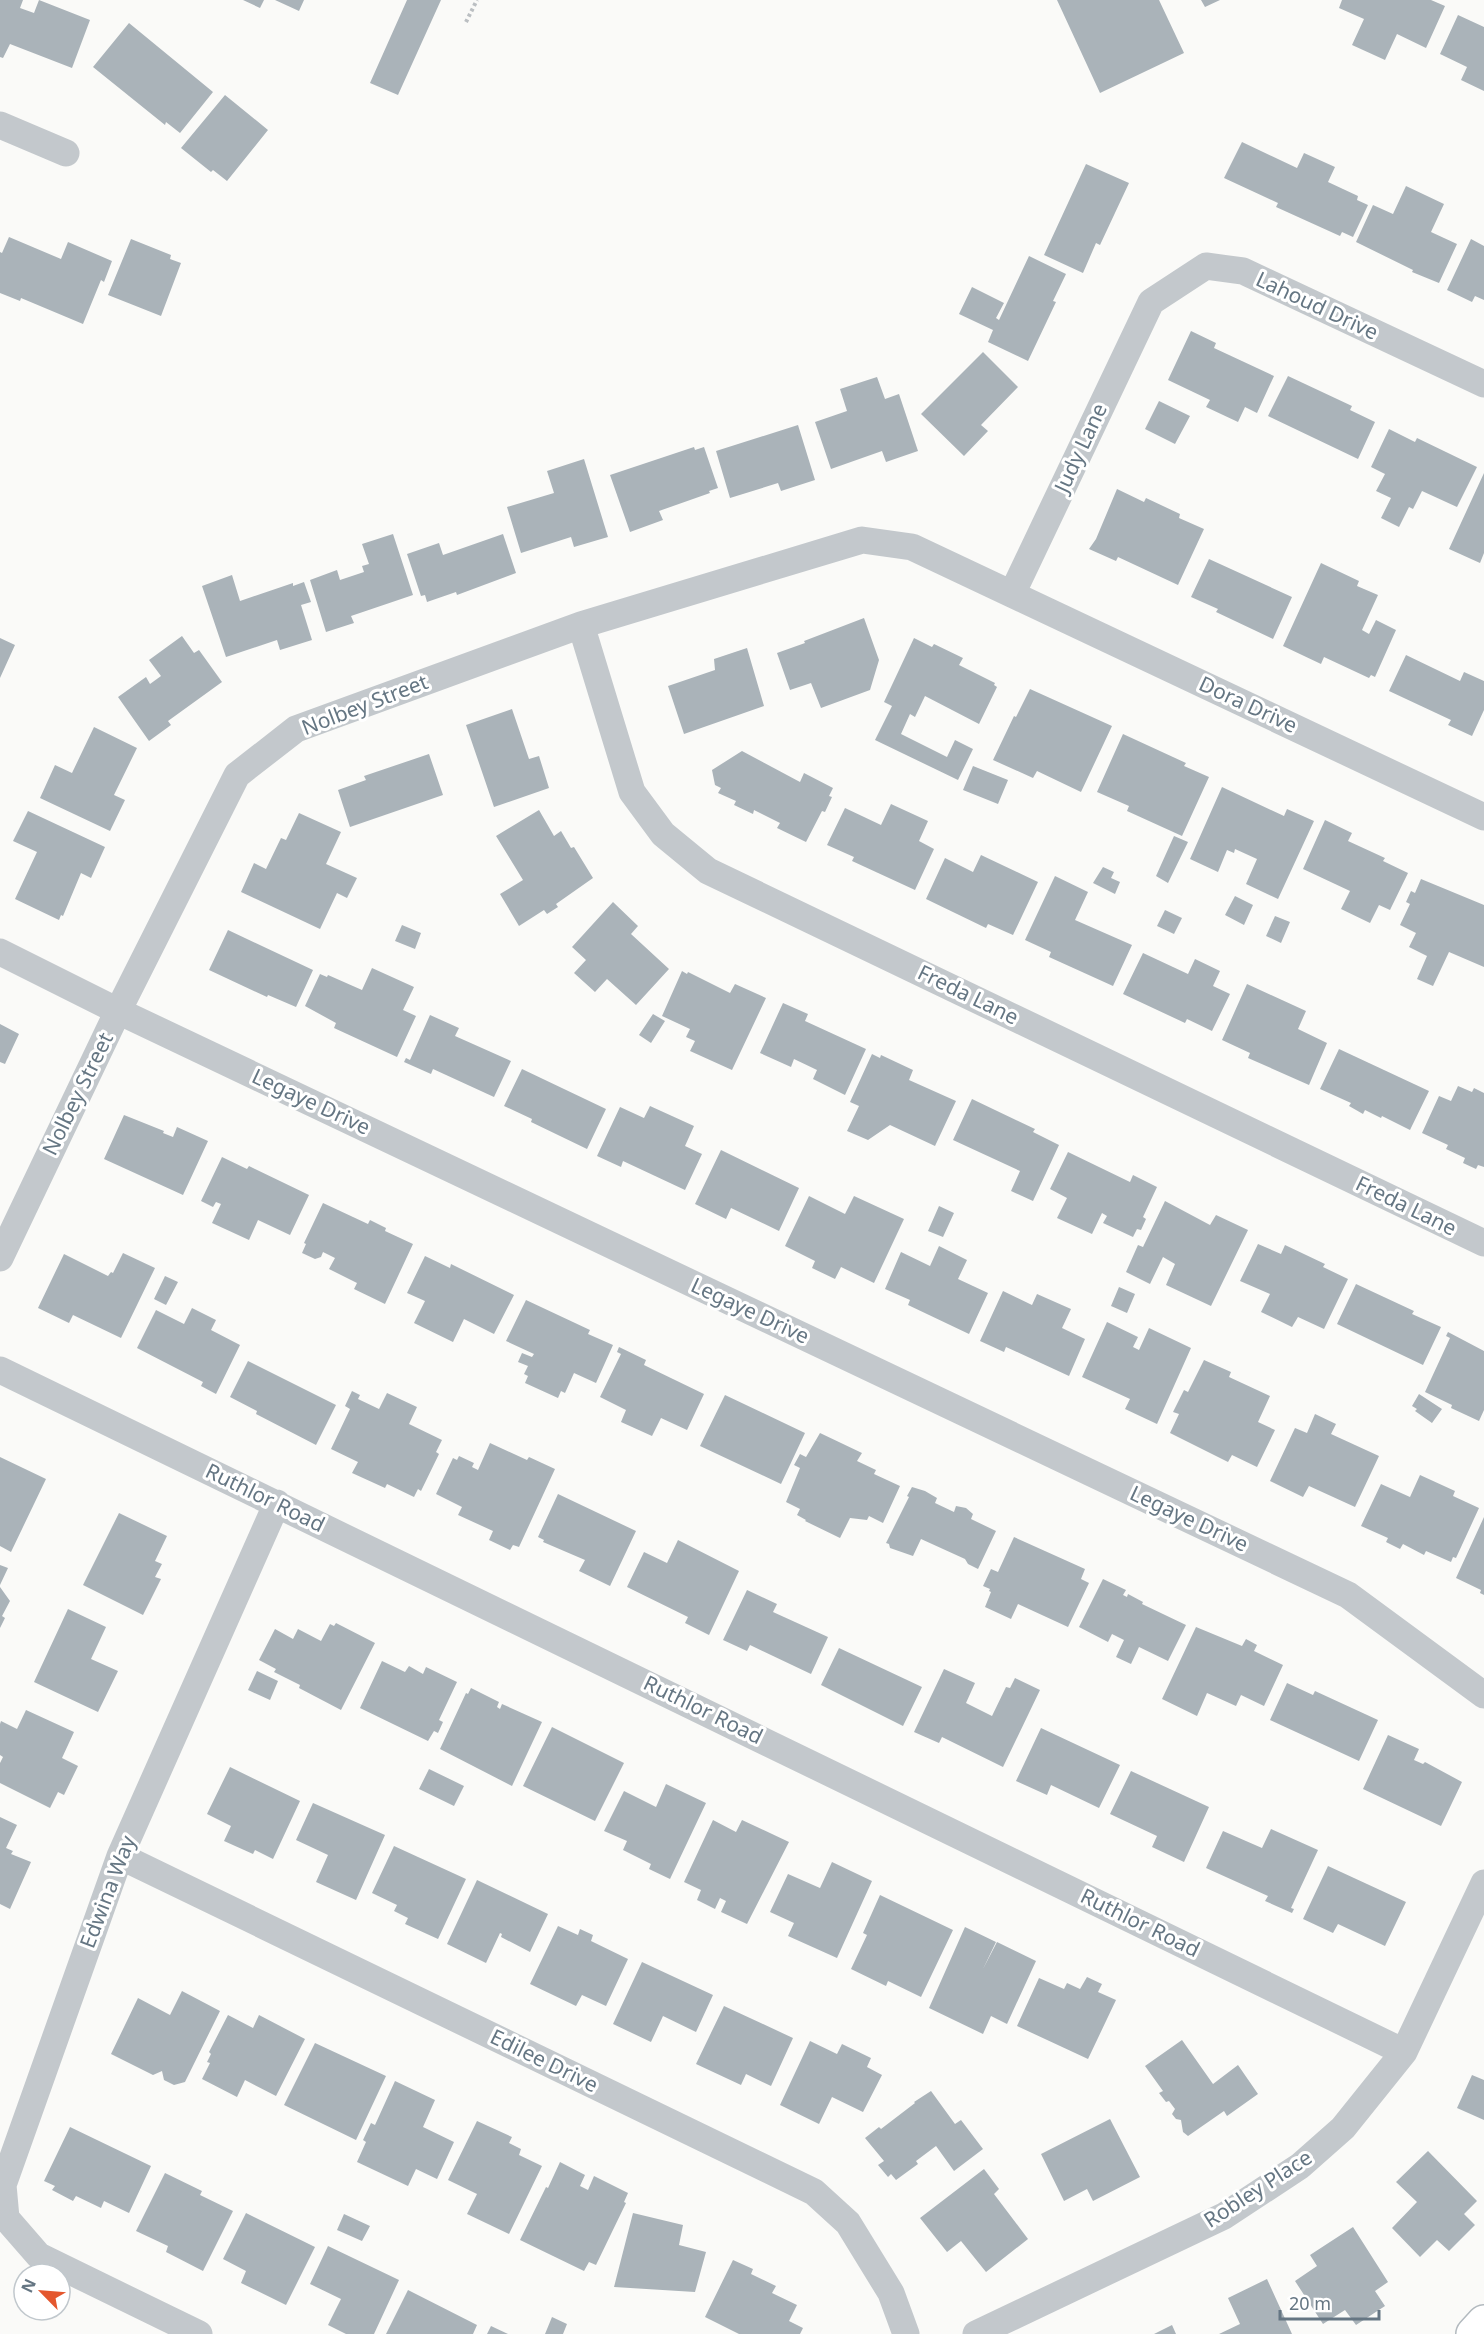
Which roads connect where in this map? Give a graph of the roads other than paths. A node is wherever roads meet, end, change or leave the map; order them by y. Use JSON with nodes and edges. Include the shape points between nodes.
{"nodes":[{"id":1,"x":0,"y":125,"type":"edge"},
{"id":2,"x":66,"y":153,"type":"dead end"},
{"id":3,"x":1150,"y":302,"type":"joint"},
{"id":4,"x":1484,"y":384,"type":"edge"},
{"id":5,"x":1012,"y":594,"type":"junction"},
{"id":6,"x":581,"y":625,"type":"junction"},
{"id":7,"x":1484,"y":817,"type":"edge"},
{"id":8,"x":0,"y":952,"type":"edge"},
{"id":9,"x":118,"y":1011,"type":"junction"},
{"id":10,"x":1484,"y":1243,"type":"edge"},
{"id":11,"x":0,"y":1257,"type":"edge"},
{"id":12,"x":0,"y":1370,"type":"edge"},
{"id":13,"x":277,"y":1503,"type":"junction"},
{"id":14,"x":1484,"y":1695,"type":"edge"},
{"id":15,"x":120,"y":1856,"type":"junction"},
{"id":16,"x":1484,"y":1883,"type":"edge"},
{"id":17,"x":1404,"y":2052,"type":"junction"},
{"id":18,"x":1484,"y":2322,"type":"edge"},
{"id":19,"x":199,"y":2334,"type":"edge"},
{"id":20,"x":906,"y":2334,"type":"edge"},
{"id":21,"x":976,"y":2334,"type":"edge"},
{"id":22,"x":1473,"y":2334,"type":"edge"}],
"edges":[{"from":1,"to":2,"type":"street"},
{"from":3,"to":4,"type":"street","name":"Lahoud Drive","via":[[1206,266],[1243,271]]},
{"from":3,"to":5,"type":"street","name":"Judy Lane"},
{"from":5,"to":6,"type":"street","name":"Nolbey Street","via":[[912,547],[862,540]]},
{"from":5,"to":7,"type":"street","name":"Dora Drive"},
{"from":6,"to":9,"type":"street","name":"Nolbey Street","via":[[296,729],[237,775]]},
{"from":6,"to":10,"type":"street","name":"Freda Lane","via":[[632,792],[663,834],[708,871]]},
{"from":8,"to":9,"type":"street","name":"Legaye Drive"},
{"from":9,"to":11,"type":"street","name":"Nolbey Street"},
{"from":9,"to":14,"type":"street","name":"Legaye Drive","via":[[1348,1595]]},
{"from":12,"to":13,"type":"street","name":"Ruthlor Road"},
{"from":13,"to":15,"type":"street","name":"Edwina Way"},
{"from":13,"to":17,"type":"street","name":"Ruthlor Road"},
{"from":15,"to":19,"type":"street","name":"Edwina Way","via":[[3,2185],[6,2217],[39,2256]]},
{"from":15,"to":20,"type":"street","name":"Edilee Drive","via":[[814,2192],[848,2223],[891,2293]]},
{"from":16,"to":17,"type":"street","name":"Robley Place"},
{"from":17,"to":21,"type":"street","name":"Robley Place","via":[[1343,2128],[1300,2166],[1224,2216]]},
{"from":18,"to":22,"type":"main road"}]}
